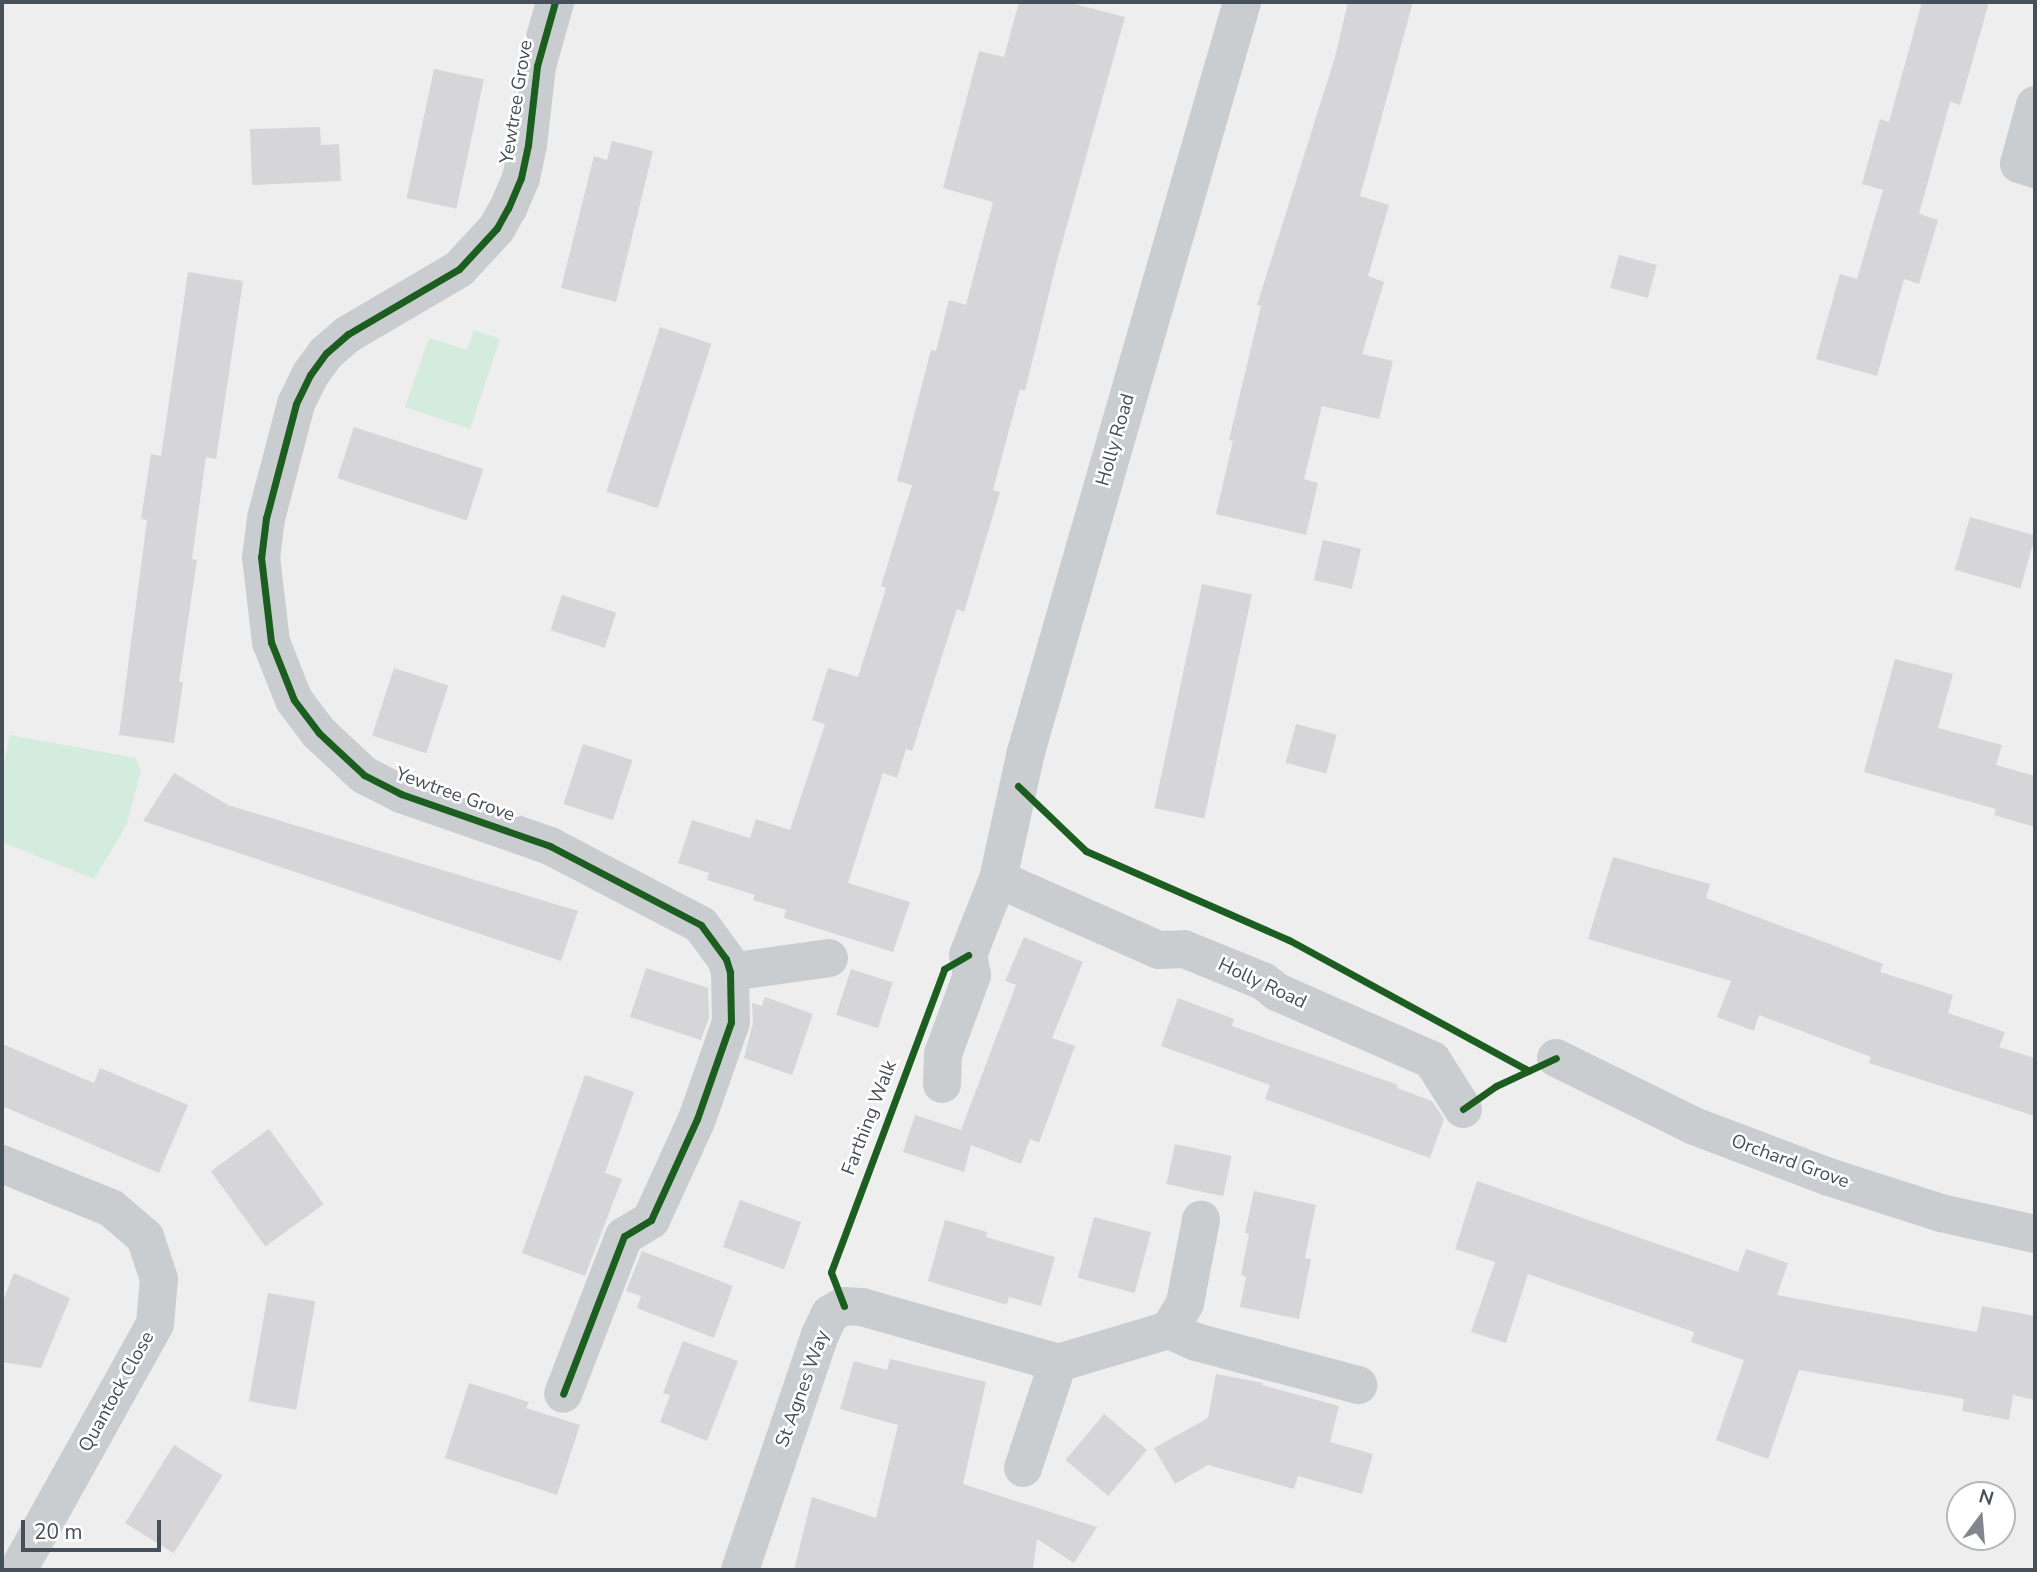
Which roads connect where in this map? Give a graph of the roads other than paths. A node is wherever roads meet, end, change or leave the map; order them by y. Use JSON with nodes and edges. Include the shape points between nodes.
{"nodes":[{"id":1,"x":555,"y":2,"type":"edge"},
{"id":2,"x":1242,"y":2,"type":"edge"},
{"id":3,"x":2035,"y":105,"type":"edge"},
{"id":4,"x":2035,"y":169,"type":"edge"},
{"id":5,"x":998,"y":879,"type":"junction"},
{"id":6,"x":829,"y":958,"type":"dead end"},
{"id":7,"x":730,"y":972,"type":"junction"},
{"id":8,"x":1556,"y":1058,"type":"dead end"},
{"id":9,"x":942,"y":1084,"type":"dead end"},
{"id":10,"x":1463,"y":1109,"type":"dead end"},
{"id":11,"x":2,"y":1164,"type":"edge"},
{"id":12,"x":1201,"y":1220,"type":"dead end"},
{"id":13,"x":2035,"y":1234,"type":"edge"},
{"id":14,"x":1169,"y":1331,"type":"junction"},
{"id":15,"x":1058,"y":1363,"type":"junction"},
{"id":16,"x":1358,"y":1385,"type":"dead end"},
{"id":17,"x":563,"y":1394,"type":"dead end"},
{"id":18,"x":1023,"y":1468,"type":"dead end"},
{"id":19,"x":18,"y":1570,"type":"edge"},
{"id":20,"x":740,"y":1570,"type":"edge"}],
"edges":[{"from":1,"to":7,"type":"street","name":"Yewtree Grove","via":[[537,66],[521,178],[497,229],[459,270],[333,347],[310,374],[296,404],[266,518],[261,557],[271,642],[294,700],[319,733],[364,775],[401,794],[550,846],[701,925]]},
{"from":2,"to":5,"type":"street","name":"Holly Road","via":[[1026,752]]},
{"from":3,"to":4,"type":"street","via":[[2019,164]]},
{"from":5,"to":9,"type":"street","name":"Holly Road","via":[[968,955],[972,975],[943,1054]]},
{"from":5,"to":10,"type":"street","name":"Holly Road","via":[[1159,950],[1184,949],[1263,981],[1278,992],[1432,1060]]},
{"from":6,"to":7,"type":"street"},
{"from":7,"to":17,"type":"street","name":"Yewtree Grove","via":[[731,1022],[696,1119],[651,1220],[624,1236]]},
{"from":8,"to":13,"type":"street","name":"Orchard Grove","via":[[1694,1126],[1816,1172],[1941,1213]]},
{"from":11,"to":19,"type":"street","name":"Quantock Close","via":[[111,1208],[145,1237],[159,1279],[155,1324]]},
{"from":12,"to":14,"type":"street","via":[[1185,1303]]},
{"from":14,"to":15,"type":"street"},
{"from":14,"to":16,"type":"street"},
{"from":15,"to":18,"type":"street"},
{"from":15,"to":20,"type":"street","name":"St Agnes Way","via":[[862,1307],[844,1306],[830,1314]]}]}
